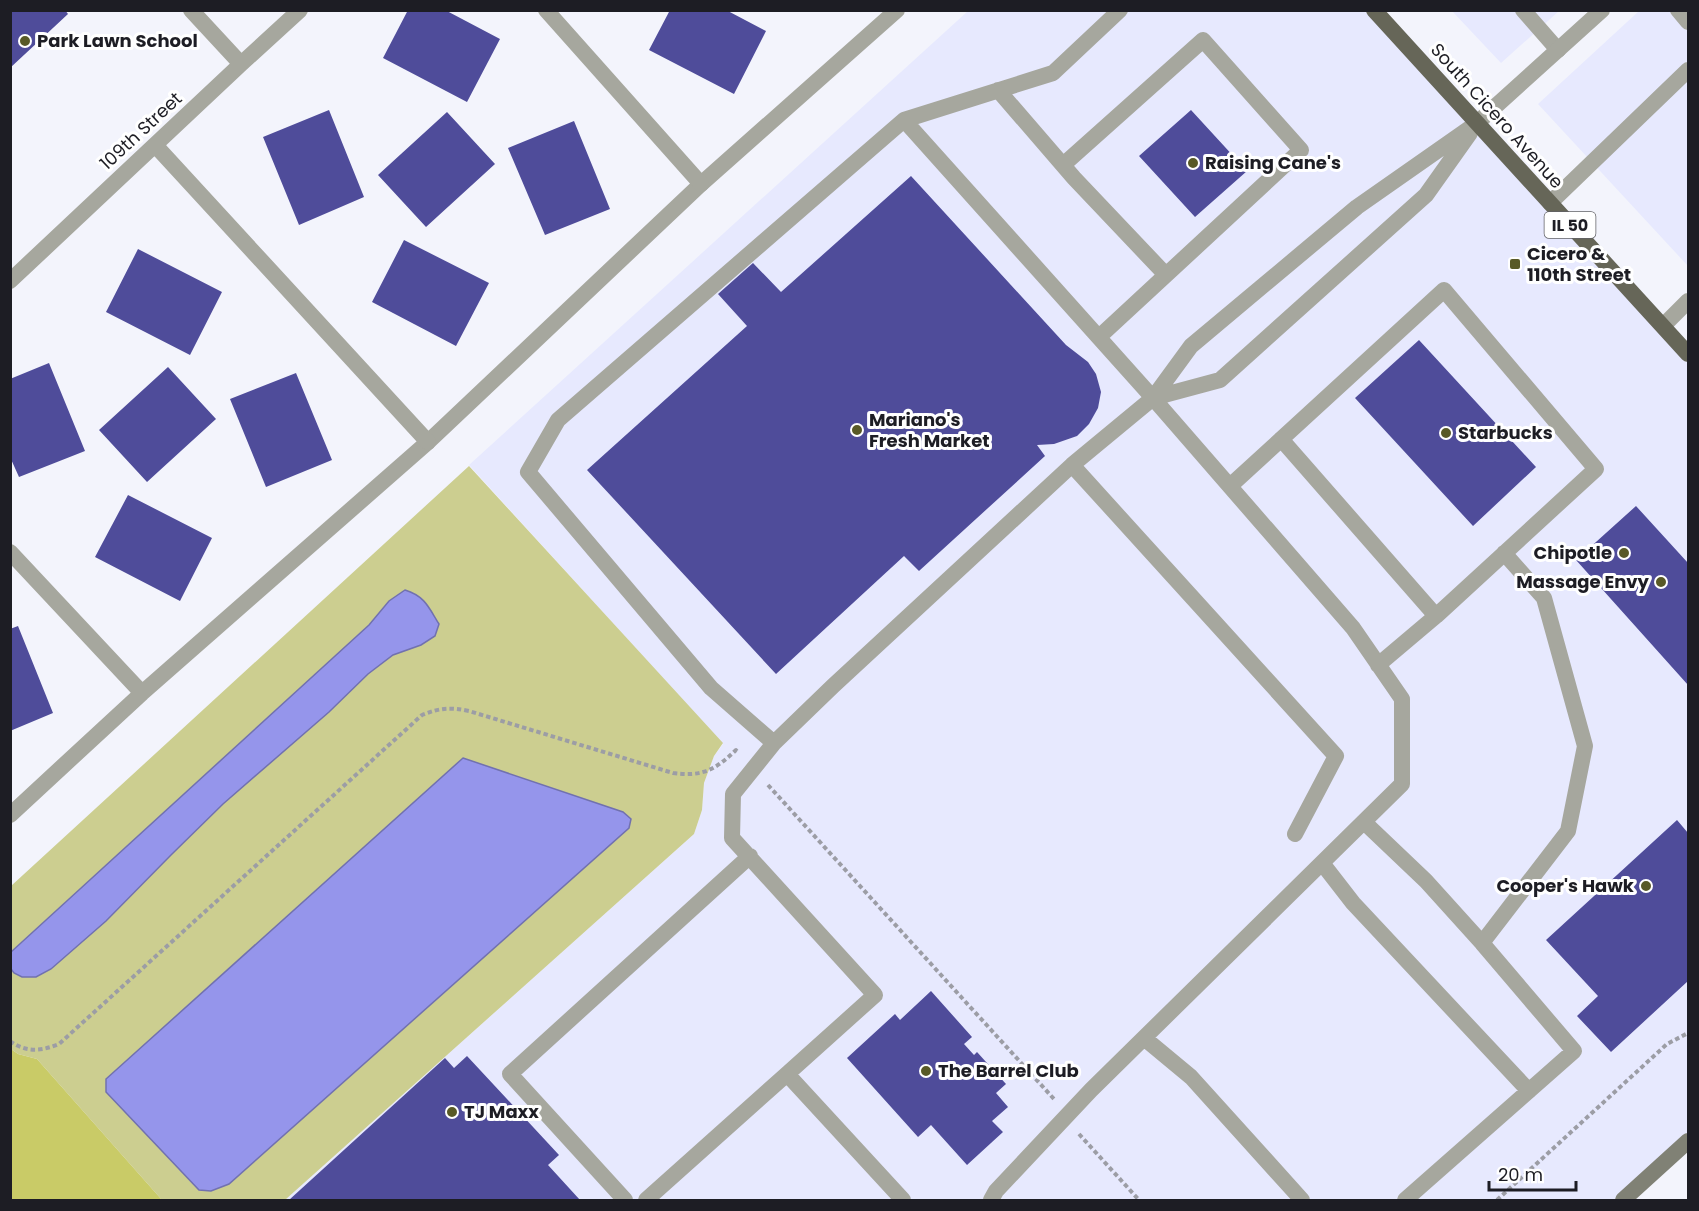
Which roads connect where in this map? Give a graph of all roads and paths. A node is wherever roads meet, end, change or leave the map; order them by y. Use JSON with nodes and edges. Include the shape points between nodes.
{"nodes":[{"id":1,"x":191,"y":10,"type":"edge"},
{"id":2,"x":300,"y":10,"type":"edge"},
{"id":3,"x":546,"y":10,"type":"edge"},
{"id":4,"x":897,"y":10,"type":"edge"},
{"id":5,"x":1120,"y":10,"type":"edge"},
{"id":6,"x":1374,"y":10,"type":"edge"},
{"id":7,"x":1523,"y":10,"type":"edge"},
{"id":8,"x":1602,"y":10,"type":"edge"},
{"id":9,"x":1678,"y":10,"type":"edge"},
{"id":10,"x":1689,"y":22,"type":"edge"},
{"id":11,"x":1558,"y":50,"type":"junction"},
{"id":12,"x":241,"y":64,"type":"junction"},
{"id":13,"x":1689,"y":70,"type":"edge"},
{"id":14,"x":998,"y":90,"type":"junction"},
{"id":15,"x":904,"y":120,"type":"junction"},
{"id":16,"x":1477,"y":123,"type":"junction"},
{"id":17,"x":155,"y":145,"type":"junction"},
{"id":18,"x":1063,"y":165,"type":"junction"},
{"id":19,"x":701,"y":184,"type":"junction"},
{"id":20,"x":1550,"y":203,"type":"junction"},
{"id":21,"x":1166,"y":275,"type":"junction"},
{"id":22,"x":10,"y":282,"type":"edge"},
{"id":23,"x":1689,"y":301,"type":"edge"},
{"id":24,"x":1663,"y":326,"type":"junction"},
{"id":25,"x":1099,"y":337,"type":"junction"},
{"id":26,"x":1689,"y":354,"type":"edge"},
{"id":27,"x":1154,"y":398,"type":"junction"},
{"id":28,"x":1281,"y":439,"type":"junction"},
{"id":29,"x":428,"y":442,"type":"junction"},
{"id":30,"x":1072,"y":465,"type":"junction"},
{"id":31,"x":1230,"y":486,"type":"junction"},
{"id":32,"x":10,"y":552,"type":"edge"},
{"id":33,"x":1504,"y":553,"type":"junction"},
{"id":34,"x":1436,"y":616,"type":"junction"},
{"id":35,"x":1378,"y":665,"type":"junction"},
{"id":36,"x":142,"y":693,"type":"junction"},
{"id":37,"x":774,"y":743,"type":"junction"},
{"id":38,"x":736,"y":750,"type":"dead end"},
{"id":39,"x":770,"y":788,"type":"dead end"},
{"id":40,"x":10,"y":815,"type":"edge"},
{"id":41,"x":1364,"y":822,"type":"junction"},
{"id":42,"x":1295,"y":834,"type":"dead end"},
{"id":43,"x":750,"y":856,"type":"junction"},
{"id":44,"x":1322,"y":863,"type":"junction"},
{"id":45,"x":1482,"y":943,"type":"junction"},
{"id":46,"x":1689,"y":1033,"type":"edge"},
{"id":47,"x":1144,"y":1038,"type":"junction"},
{"id":48,"x":10,"y":1041,"type":"edge"},
{"id":49,"x":787,"y":1074,"type":"junction"},
{"id":50,"x":1049,"y":1091,"type":"dead end"},
{"id":51,"x":1529,"y":1091,"type":"junction"},
{"id":52,"x":1081,"y":1137,"type":"dead end"},
{"id":53,"x":1689,"y":1141,"type":"edge"},
{"id":54,"x":625,"y":1200,"type":"edge"},
{"id":55,"x":646,"y":1200,"type":"edge"},
{"id":56,"x":903,"y":1200,"type":"edge"},
{"id":57,"x":991,"y":1200,"type":"edge"},
{"id":58,"x":1139,"y":1200,"type":"edge"},
{"id":59,"x":1302,"y":1200,"type":"edge"},
{"id":60,"x":1405,"y":1200,"type":"edge"},
{"id":61,"x":1497,"y":1200,"type":"edge"},
{"id":62,"x":1623,"y":1200,"type":"edge"}],
"edges":[{"from":1,"to":12,"type":"street"},
{"from":2,"to":12,"type":"street","name":"109th Street"},
{"from":3,"to":19,"type":"street"},
{"from":4,"to":19,"type":"street"},
{"from":5,"to":14,"type":"street","via":[[1053,73]]},
{"from":6,"to":16,"type":"main road","name":"South Cicero Avenue","number":"IL 50"},
{"from":7,"to":11,"type":"street"},
{"from":8,"to":11,"type":"street"},
{"from":9,"to":10,"type":"street"},
{"from":11,"to":16,"type":"street"},
{"from":12,"to":17,"type":"street","name":"109th Street"},
{"from":13,"to":20,"type":"street"},
{"from":14,"to":15,"type":"street"},
{"from":14,"to":18,"type":"street"},
{"from":15,"to":25,"type":"street"},
{"from":15,"to":37,"type":"street","via":[[558,420],[528,472],[711,688]]},
{"from":16,"to":20,"type":"main road","name":"South Cicero Avenue","number":"IL 50"},
{"from":16,"to":27,"type":"street","via":[[1357,207],[1191,346]]},
{"from":16,"to":27,"type":"street","via":[[1426,195],[1220,380]]},
{"from":17,"to":22,"type":"street","name":"109th Street"},
{"from":17,"to":29,"type":"street"},
{"from":18,"to":21,"type":"street"},
{"from":18,"to":21,"type":"street","via":[[1203,40],[1300,150]]},
{"from":19,"to":29,"type":"street"},
{"from":20,"to":24,"type":"main road","name":"South Cicero Avenue","number":"IL 50"},
{"from":21,"to":25,"type":"street"},
{"from":23,"to":24,"type":"street"},
{"from":24,"to":26,"type":"main road","name":"South Cicero Avenue","number":"IL 50"},
{"from":25,"to":27,"type":"street"},
{"from":27,"to":30,"type":"street"},
{"from":27,"to":31,"type":"street"},
{"from":28,"to":31,"type":"street"},
{"from":28,"to":33,"type":"street","via":[[1444,290],[1596,469]]},
{"from":28,"to":34,"type":"street"},
{"from":29,"to":36,"type":"street"},
{"from":30,"to":37,"type":"street"},
{"from":30,"to":42,"type":"street","via":[[1336,756]]},
{"from":31,"to":35,"type":"street","via":[[1353,628]]},
{"from":32,"to":36,"type":"street"},
{"from":33,"to":34,"type":"street"},
{"from":33,"to":45,"type":"street","via":[[1544,598],[1585,746],[1568,831]]},
{"from":34,"to":35,"type":"street"},
{"from":35,"to":41,"type":"street","via":[[1402,699],[1402,784]]},
{"from":36,"to":40,"type":"street"},
{"from":37,"to":43,"type":"street","via":[[733,794],[732,838]]},
{"from":38,"to":48,"type":"path","via":[[706,772],[673,773],[469,711],[436,709],[422,715],[59,1044],[36,1050],[19,1048]]},
{"from":39,"to":50,"type":"path"},
{"from":41,"to":44,"type":"street"},
{"from":41,"to":45,"type":"street","via":[[1426,881]]},
{"from":43,"to":49,"type":"street","via":[[875,994]]},
{"from":43,"to":54,"type":"street","via":[[510,1074]]},
{"from":44,"to":47,"type":"street"},
{"from":44,"to":51,"type":"street","via":[[1353,903]]},
{"from":45,"to":51,"type":"street","via":[[1574,1051]]},
{"from":46,"to":61,"type":"path","via":[[1666,1044]]},
{"from":47,"to":57,"type":"street"},
{"from":47,"to":59,"type":"street","via":[[1191,1077]]},
{"from":49,"to":55,"type":"street"},
{"from":49,"to":56,"type":"street"},
{"from":51,"to":60,"type":"street"},
{"from":52,"to":58,"type":"path"},
{"from":53,"to":62,"type":"main road"}]}
